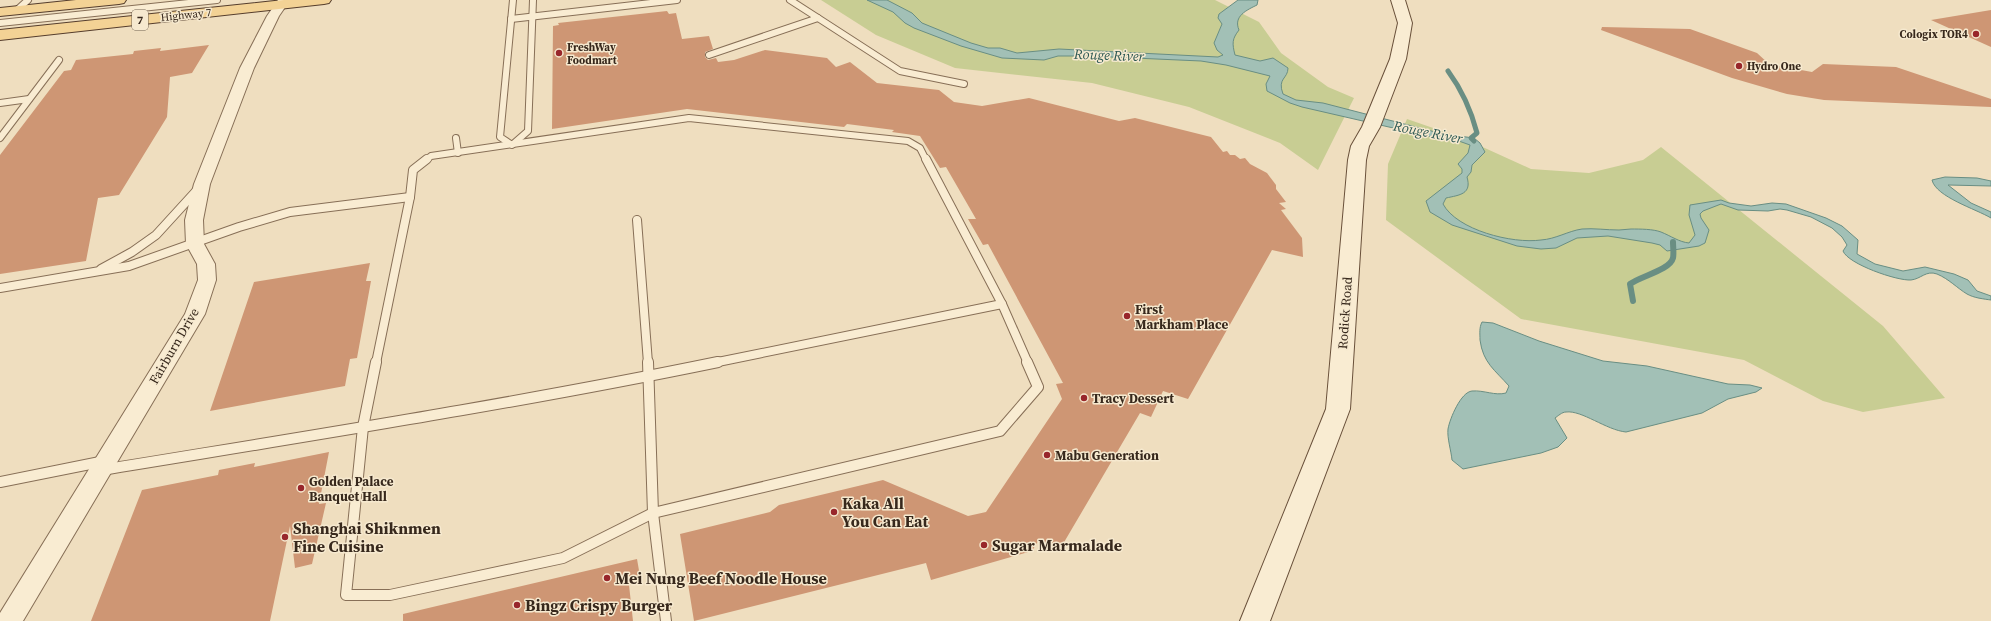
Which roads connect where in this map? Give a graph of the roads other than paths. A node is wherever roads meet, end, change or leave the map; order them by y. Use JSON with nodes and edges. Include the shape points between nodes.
{"nodes":[{"id":1,"x":28,"y":0,"type":"edge"},
{"id":2,"x":119,"y":0,"type":"edge"},
{"id":3,"x":217,"y":0,"type":"edge"},
{"id":4,"x":324,"y":0,"type":"edge"},
{"id":5,"x":513,"y":0,"type":"edge"},
{"id":6,"x":533,"y":0,"type":"edge"},
{"id":7,"x":677,"y":0,"type":"edge"},
{"id":8,"x":790,"y":0,"type":"edge"},
{"id":9,"x":1398,"y":0,"type":"edge"},
{"id":10,"x":282,"y":3,"type":"edge"},
{"id":11,"x":17,"y":10,"type":"junction"},
{"id":12,"x":0,"y":12,"type":"edge"},
{"id":13,"x":532,"y":16,"type":"junction"},
{"id":14,"x":818,"y":18,"type":"junction"},
{"id":15,"x":511,"y":19,"type":"junction"},
{"id":16,"x":0,"y":23,"type":"edge"},
{"id":17,"x":0,"y":35,"type":"edge"},
{"id":18,"x":709,"y":55,"type":"dead end"},
{"id":19,"x":59,"y":60,"type":"dead end"},
{"id":20,"x":964,"y":84,"type":"dead end"},
{"id":21,"x":29,"y":99,"type":"junction"},
{"id":22,"x":0,"y":103,"type":"edge"},
{"id":23,"x":0,"y":138,"type":"edge"},
{"id":24,"x":456,"y":138,"type":"dead end"},
{"id":25,"x":512,"y":145,"type":"junction"},
{"id":26,"x":458,"y":153,"type":"junction"},
{"id":27,"x":202,"y":184,"type":"junction"},
{"id":28,"x":410,"y":197,"type":"junction"},
{"id":29,"x":637,"y":220,"type":"dead end"},
{"id":30,"x":196,"y":244,"type":"junction"},
{"id":31,"x":94,"y":272,"type":"junction"},
{"id":32,"x":0,"y":288,"type":"edge"},
{"id":33,"x":1002,"y":304,"type":"junction"},
{"id":34,"x":649,"y":376,"type":"junction"},
{"id":35,"x":363,"y":427,"type":"junction"},
{"id":36,"x":103,"y":466,"type":"junction"},
{"id":37,"x":0,"y":482,"type":"edge"},
{"id":38,"x":653,"y":513,"type":"junction"},
{"id":39,"x":9,"y":621,"type":"edge"},
{"id":40,"x":666,"y":621,"type":"edge"},
{"id":41,"x":1255,"y":621,"type":"edge"}],
"edges":[{"from":1,"to":11,"type":"lane"},
{"from":2,"to":11,"type":"main road","number":"7"},
{"from":3,"to":16,"type":"lane"},
{"from":4,"to":10,"type":"main road","name":"Highway 7","number":"7"},
{"from":5,"to":15,"type":"lane"},
{"from":6,"to":13,"type":"lane"},
{"from":7,"to":13,"type":"lane"},
{"from":8,"to":14,"type":"lane"},
{"from":9,"to":41,"type":"main road","name":"Rodick Road","via":[[1405,23],[1395,67],[1371,128],[1360,146],[1357,160],[1338,409]]},
{"from":10,"to":17,"type":"main road","name":"Highway 7","number":"7"},
{"from":10,"to":27,"type":"street","name":"Fairburn Drive","via":[[247,68]]},
{"from":11,"to":12,"type":"main road","number":"7"},
{"from":13,"to":15,"type":"lane"},
{"from":13,"to":25,"type":"lane","via":[[528,131]]},
{"from":14,"to":18,"type":"lane"},
{"from":14,"to":20,"type":"lane","via":[[900,71]]},
{"from":15,"to":25,"type":"lane","via":[[500,137]]},
{"from":19,"to":21,"type":"lane"},
{"from":21,"to":22,"type":"lane"},
{"from":21,"to":23,"type":"lane"},
{"from":24,"to":26,"type":"lane"},
{"from":25,"to":26,"type":"lane"},
{"from":25,"to":33,"type":"lane","via":[[689,118],[908,141],[920,148]]},
{"from":26,"to":28,"type":"lane","via":[[430,156],[413,170]]},
{"from":27,"to":30,"type":"street","name":"Fairburn Drive","via":[[194,220]]},
{"from":27,"to":31,"type":"lane","via":[[156,235],[132,252]]},
{"from":28,"to":30,"type":"lane","via":[[290,212],[239,227]]},
{"from":28,"to":35,"type":"lane"},
{"from":29,"to":34,"type":"lane"},
{"from":30,"to":31,"type":"lane","via":[[129,266]]},
{"from":30,"to":36,"type":"street","name":"Fairburn Drive","via":[[206,264],[207,280],[195,314]]},
{"from":31,"to":32,"type":"lane"},
{"from":33,"to":34,"type":"lane"},
{"from":33,"to":38,"type":"lane","via":[[1038,387],[1000,431]]},
{"from":34,"to":35,"type":"lane"},
{"from":34,"to":38,"type":"lane"},
{"from":35,"to":36,"type":"lane"},
{"from":35,"to":38,"type":"lane","via":[[346,596],[390,596],[563,558]]},
{"from":36,"to":37,"type":"lane"},
{"from":36,"to":39,"type":"street","name":"Fairburn Drive"},
{"from":38,"to":40,"type":"lane"}]}
